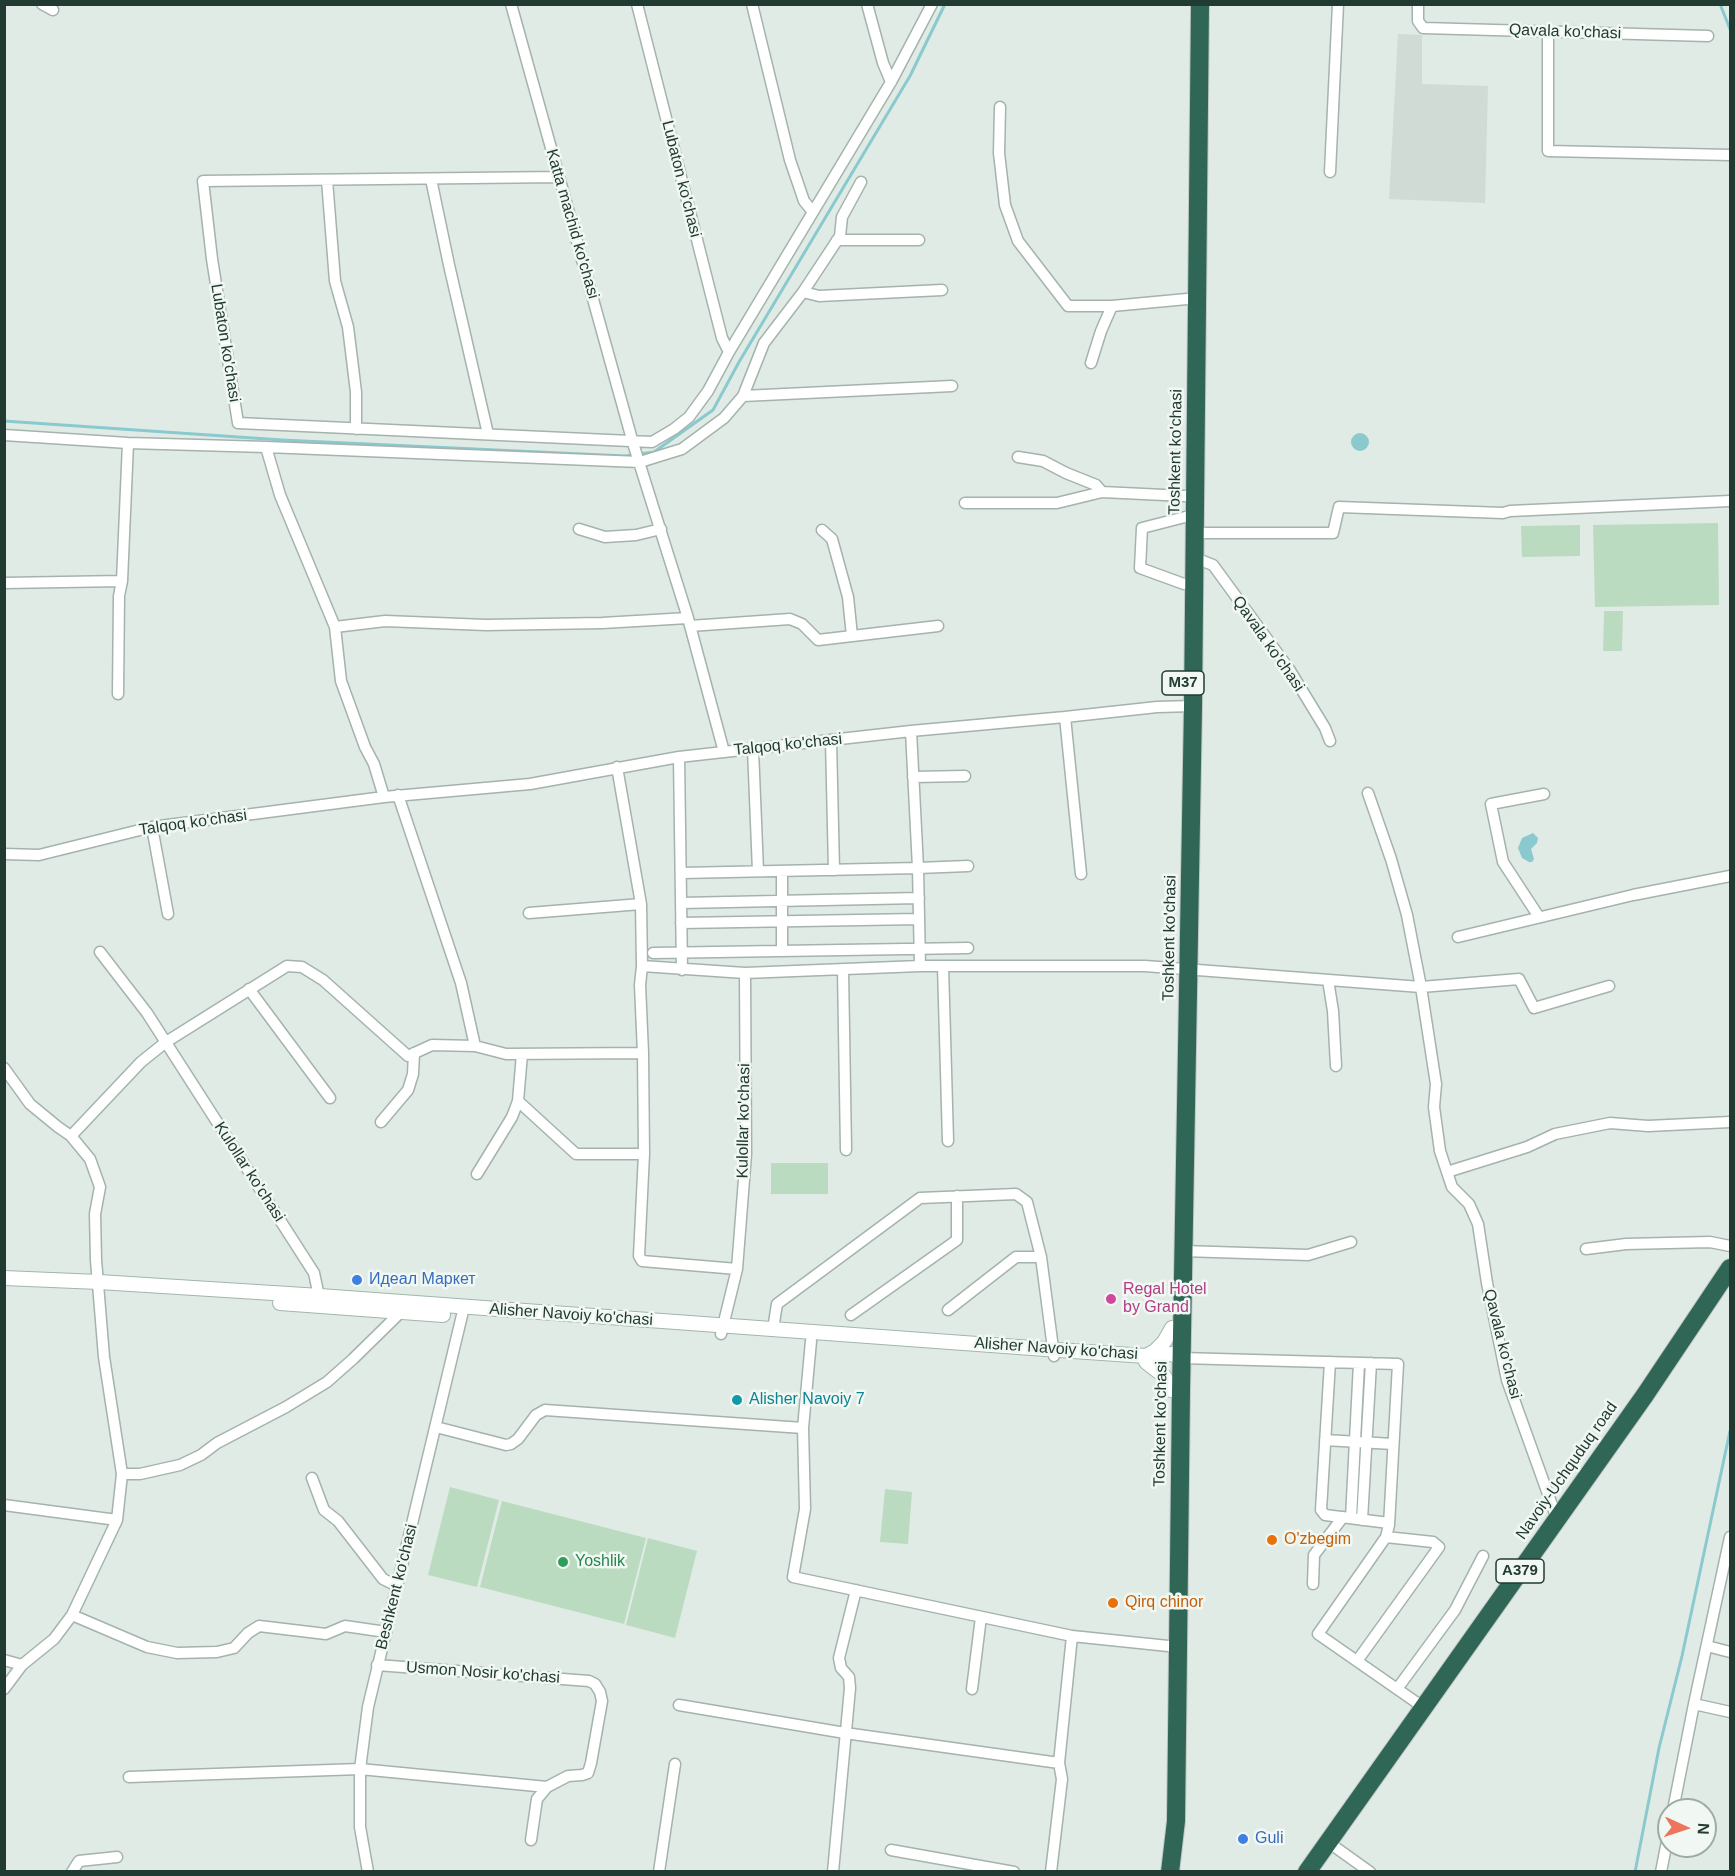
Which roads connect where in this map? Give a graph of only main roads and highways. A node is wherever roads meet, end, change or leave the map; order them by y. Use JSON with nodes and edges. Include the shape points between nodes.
{"nodes":[{"id":1,"x":1191,"y":4,"type":"edge"},
{"id":2,"x":1200,"y":4,"type":"edge"},
{"id":3,"x":1188,"y":706,"type":"junction"},
{"id":4,"x":1183,"y":968,"type":"junction"},
{"id":5,"x":1731,"y":1268,"type":"edge"},
{"id":6,"x":4,"y":1278,"type":"edge"},
{"id":7,"x":99,"y":1286,"type":"junction"},
{"id":8,"x":4,"y":1287,"type":"edge"},
{"id":9,"x":1172,"y":1328,"type":"junction"},
{"id":10,"x":722,"y":1330,"type":"junction"},
{"id":11,"x":1054,"y":1353,"type":"junction"},
{"id":12,"x":1175,"y":1358,"type":"junction"},
{"id":13,"x":1146,"y":1359,"type":"junction"},
{"id":14,"x":1171,"y":1390,"type":"junction"},
{"id":15,"x":1174,"y":1647,"type":"junction"},
{"id":16,"x":1159,"y":1872,"type":"edge"},
{"id":17,"x":1170,"y":1872,"type":"edge"},
{"id":18,"x":1307,"y":1872,"type":"edge"}],
"edges":[{"from":1,"to":3,"type":"highway","name":"Toshkent ko'chasi","number":"M37","via":[[1184,584]]},
{"from":2,"to":3,"type":"highway","name":"Toshkent ko'chasi","number":"M37","via":[[1195,558]]},
{"from":3,"to":4,"type":"highway","name":"Toshkent ko'chasi","number":"M37"},
{"from":4,"to":9,"type":"highway","name":"Toshkent ko'chasi","number":"M37"},
{"from":4,"to":12,"type":"highway","name":"Toshkent ko'chasi","number":"M37","via":[[1184,1251]]},
{"from":5,"to":18,"type":"highway","name":"Navoiy-Uchquduq road","number":"A379"},
{"from":6,"to":7,"type":"main road","name":"Alisher Navoiy ko'chasi"},
{"from":7,"to":8,"type":"main road","name":"Alisher Navoiy ko'chasi"},
{"from":7,"to":10,"type":"main road","name":"Alisher Navoiy ko'chasi"},
{"from":9,"to":12,"type":"highway","name":"Toshkent ko'chasi","number":"M37"},
{"from":9,"to":13,"type":"main road"},
{"from":10,"to":11,"type":"main road","name":"Alisher Navoiy ko'chasi","via":[[811,1341]]},
{"from":10,"to":11,"type":"main road","name":"Alisher Navoiy ko'chasi","via":[[773,1329]]},
{"from":11,"to":13,"type":"main road","name":"Alisher Navoiy ko'chasi"},
{"from":12,"to":13,"type":"main road","name":"Alisher Navoiy ko'chasi"},
{"from":12,"to":14,"type":"highway","name":"Toshkent ko'chasi","number":"M37"},
{"from":12,"to":15,"type":"highway","name":"Toshkent ko'chasi","number":"M37"},
{"from":13,"to":14,"type":"main road","via":[[1164,1376]]},
{"from":14,"to":15,"type":"highway","name":"Toshkent ko'chasi","number":"M37"},
{"from":15,"to":16,"type":"highway","name":"Toshkent ko'chasi","number":"M37"},
{"from":15,"to":17,"type":"highway","name":"Toshkent ko'chasi","number":"M37","via":[[1176,1821]]}]}
